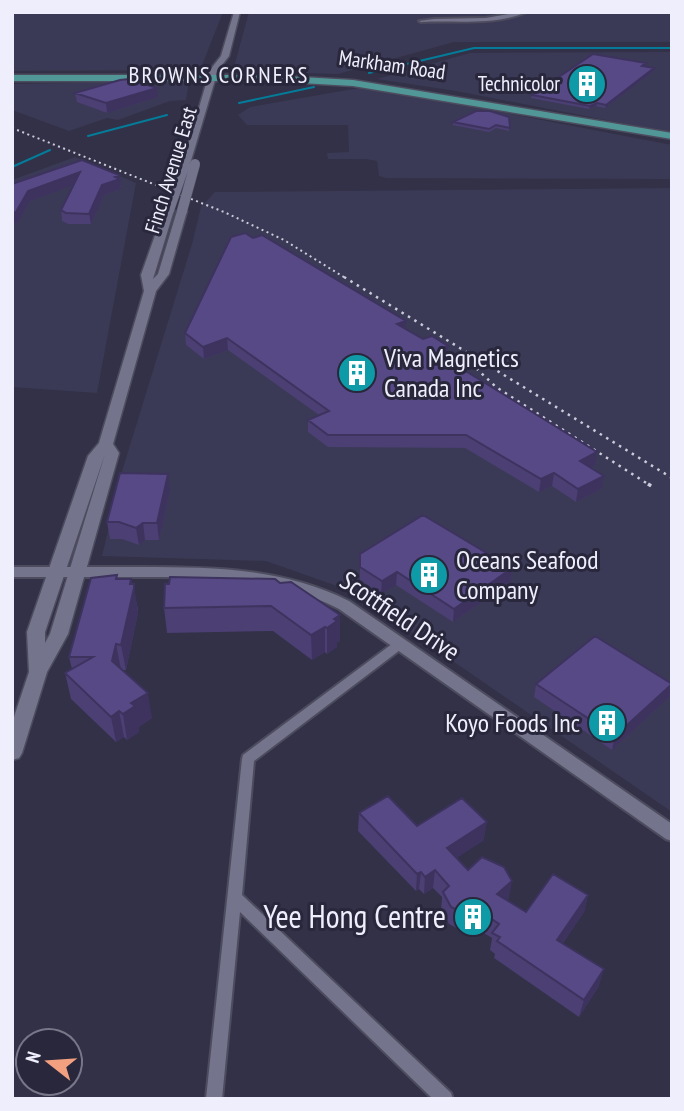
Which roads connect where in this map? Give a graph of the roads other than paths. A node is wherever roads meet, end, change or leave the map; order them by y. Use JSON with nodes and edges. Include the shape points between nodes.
{"nodes":[{"id":1,"x":237,"y":12,"type":"edge"},
{"id":2,"x":525,"y":12,"type":"edge"},
{"id":3,"x":421,"y":21,"type":"dead end"},
{"id":4,"x":223,"y":60,"type":"junction"},
{"id":5,"x":12,"y":75,"type":"edge"},
{"id":6,"x":213,"y":76,"type":"junction"},
{"id":7,"x":224,"y":76,"type":"junction"},
{"id":8,"x":219,"y":90,"type":"dead end"},
{"id":9,"x":212,"y":112,"type":"dead end"},
{"id":10,"x":672,"y":139,"type":"edge"},
{"id":11,"x":190,"y":164,"type":"junction"},
{"id":12,"x":150,"y":291,"type":"junction"},
{"id":13,"x":106,"y":444,"type":"junction"},
{"id":14,"x":12,"y":572,"type":"edge"},
{"id":15,"x":56,"y":572,"type":"junction"},
{"id":16,"x":77,"y":572,"type":"junction"},
{"id":17,"x":400,"y":644,"type":"junction"},
{"id":18,"x":38,"y":672,"type":"junction"},
{"id":19,"x":12,"y":753,"type":"edge"},
{"id":20,"x":672,"y":834,"type":"edge"},
{"id":21,"x":234,"y":898,"type":"junction"},
{"id":22,"x":214,"y":1099,"type":"edge"},
{"id":23,"x":444,"y":1099,"type":"edge"}],
"edges":[{"from":1,"to":4,"type":"main road","name":"Finch Avenue East"},
{"from":2,"to":3,"type":"street","via":[[480,21]]},
{"from":4,"to":6,"type":"main road","name":"Finch Avenue East"},
{"from":4,"to":7,"type":"main road","name":"Finch Avenue East","via":[[227,65]]},
{"from":5,"to":6,"type":"main road","name":"Markham Road"},
{"from":6,"to":7,"type":"main road","name":"Markham Road"},
{"from":6,"to":11,"type":"main road","name":"Finch Avenue East"},
{"from":7,"to":8,"type":"main road","name":"Finch Avenue East"},
{"from":7,"to":10,"type":"main road","name":"Markham Road","via":[[353,83]]},
{"from":9,"to":11,"type":"main road","name":"Finch Avenue East"},
{"from":11,"to":12,"type":"main road","name":"Finch Avenue East","bridge":true,"via":[[163,274]]},
{"from":11,"to":12,"type":"main road","name":"Finch Avenue East","bridge":true,"via":[[147,275]]},
{"from":12,"to":13,"type":"main road","name":"Finch Avenue East"},
{"from":13,"to":15,"type":"main road","name":"Finch Avenue East","via":[[95,456]]},
{"from":13,"to":16,"type":"main road","name":"Finch Avenue East","via":[[112,453]]},
{"from":14,"to":15,"type":"street","name":"Scottfield Drive"},
{"from":15,"to":16,"type":"street","name":"Scottfield Drive"},
{"from":15,"to":18,"type":"main road","name":"Finch Avenue East","via":[[36,632]]},
{"from":16,"to":17,"type":"street","name":"Scottfield Drive","via":[[226,572],[270,577],[327,595]]},
{"from":16,"to":18,"type":"main road","name":"Finch Avenue East","via":[[59,634]]},
{"from":17,"to":20,"type":"street","name":"Scottfield Drive"},
{"from":17,"to":21,"type":"street","via":[[248,759]]},
{"from":18,"to":19,"type":"main road","name":"Finch Avenue East"},
{"from":21,"to":22,"type":"street"},
{"from":21,"to":23,"type":"street"}]}
